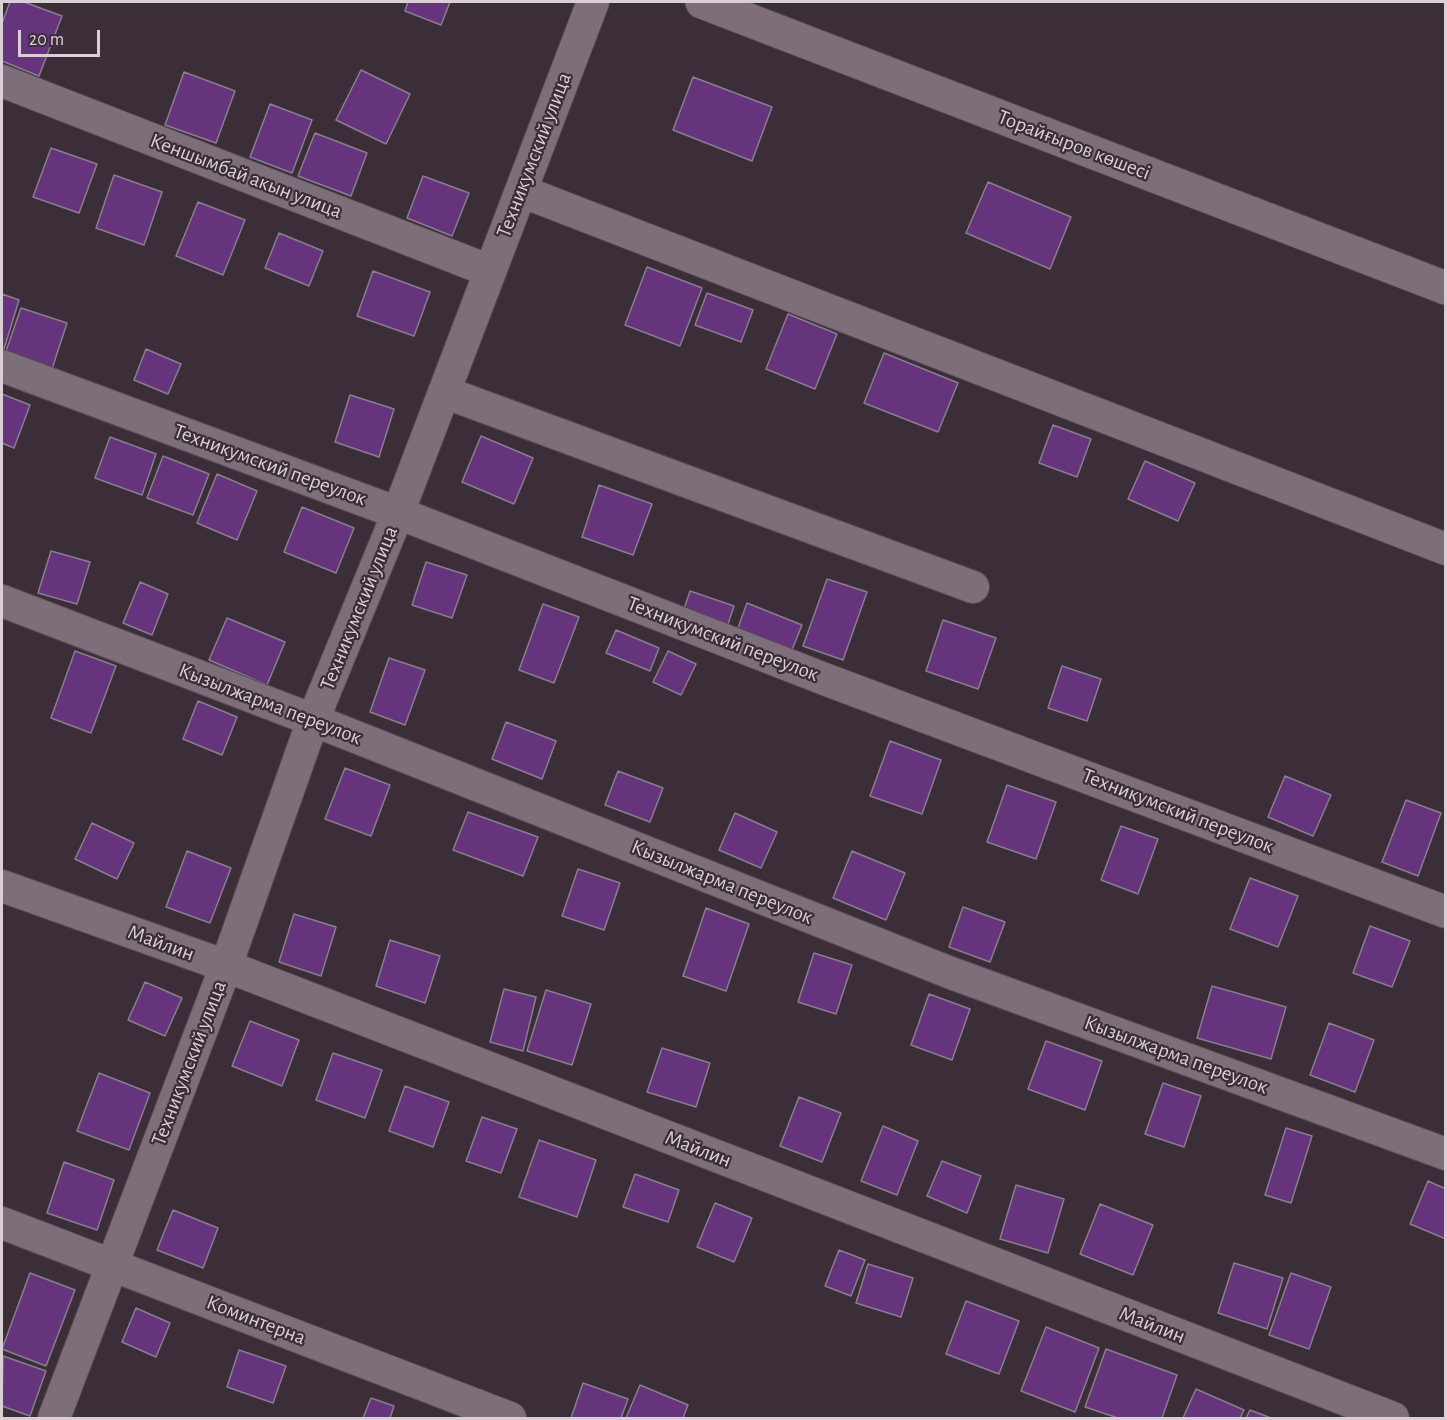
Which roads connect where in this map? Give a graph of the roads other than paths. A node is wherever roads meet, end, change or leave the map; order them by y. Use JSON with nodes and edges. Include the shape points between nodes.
{"nodes":[{"id":1,"x":593,"y":2,"type":"edge"},
{"id":2,"x":702,"y":2,"type":"edge"},
{"id":3,"x":2,"y":81,"type":"edge"},
{"id":4,"x":521,"y":191,"type":"junction"},
{"id":5,"x":490,"y":271,"type":"junction"},
{"id":6,"x":1446,"y":288,"type":"edge"},
{"id":7,"x":2,"y":366,"type":"edge"},
{"id":8,"x":444,"y":392,"type":"junction"},
{"id":9,"x":398,"y":513,"type":"junction"},
{"id":10,"x":1446,"y":549,"type":"edge"},
{"id":11,"x":973,"y":587,"type":"dead end"},
{"id":12,"x":2,"y":601,"type":"edge"},
{"id":13,"x":313,"y":720,"type":"junction"},
{"id":14,"x":2,"y":886,"type":"edge"},
{"id":15,"x":1446,"y":912,"type":"edge"},
{"id":16,"x":226,"y":966,"type":"junction"},
{"id":17,"x":1446,"y":1154,"type":"edge"},
{"id":18,"x":2,"y":1223,"type":"edge"},
{"id":19,"x":112,"y":1265,"type":"junction"},
{"id":20,"x":54,"y":1419,"type":"edge"},
{"id":21,"x":510,"y":1419,"type":"edge"},
{"id":22,"x":1393,"y":1419,"type":"edge"}],
"edges":[{"from":1,"to":4,"type":"street","name":"Техникумский улица"},
{"from":2,"to":6,"type":"street","name":"Торайғыров көшесі"},
{"from":3,"to":5,"type":"street","name":"Кеншымбай акын улица"},
{"from":4,"to":5,"type":"street","name":"Техникумский улица"},
{"from":4,"to":10,"type":"street"},
{"from":5,"to":8,"type":"street","name":"Техникумский улица"},
{"from":7,"to":9,"type":"street","name":"Техникумский переулок"},
{"from":8,"to":9,"type":"street","name":"Техникумский улица"},
{"from":8,"to":11,"type":"street"},
{"from":9,"to":13,"type":"street","name":"Техникумский улица"},
{"from":9,"to":15,"type":"street","name":"Техникумский переулок","via":[[827,680]]},
{"from":12,"to":13,"type":"street","name":"Кызылжарма переулок"},
{"from":13,"to":16,"type":"street","name":"Техникумский улица"},
{"from":13,"to":17,"type":"street","name":"Кызылжарма переулок","via":[[951,973]]},
{"from":14,"to":16,"type":"street","name":"Майлин"},
{"from":16,"to":19,"type":"street","name":"Техникумский улица"},
{"from":16,"to":22,"type":"street","name":"Майлин"},
{"from":18,"to":19,"type":"street","name":"Коминтерна"},
{"from":19,"to":20,"type":"street","name":"Техникумский улица"},
{"from":19,"to":21,"type":"street","name":"Коминтерна"}]}
